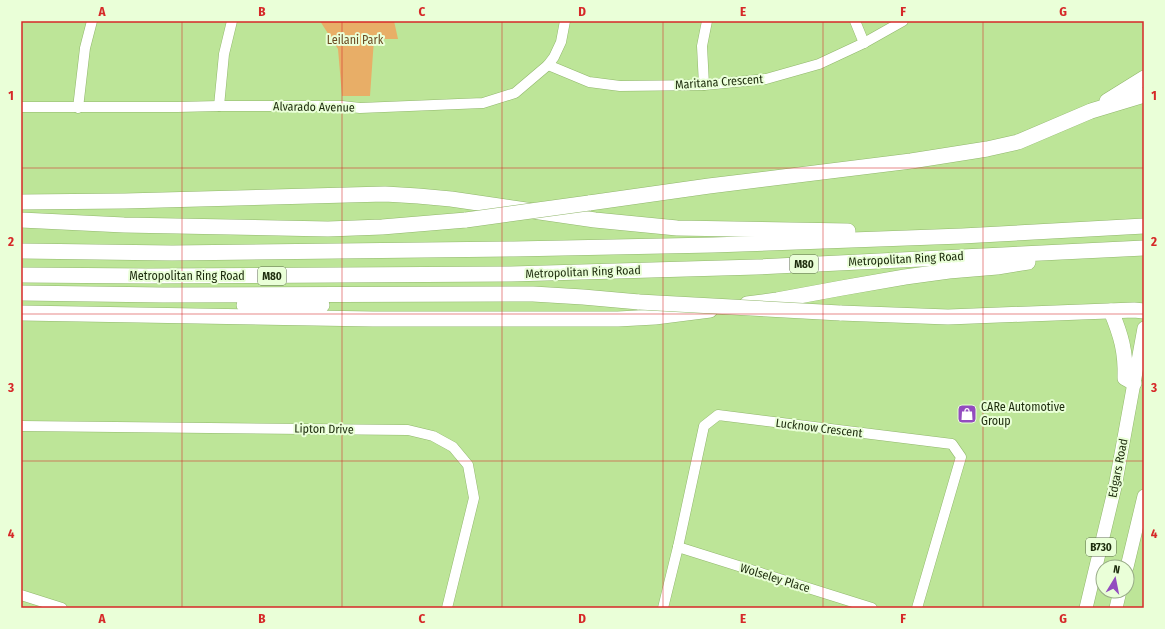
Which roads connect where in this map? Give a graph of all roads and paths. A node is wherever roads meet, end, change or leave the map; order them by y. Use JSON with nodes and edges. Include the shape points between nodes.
{"nodes":[{"id":1,"x":92,"y":21,"type":"edge"},
{"id":2,"x":232,"y":21,"type":"edge"},
{"id":3,"x":565,"y":21,"type":"edge"},
{"id":4,"x":707,"y":21,"type":"edge"},
{"id":5,"x":855,"y":21,"type":"edge"},
{"id":6,"x":903,"y":21,"type":"edge"},
{"id":7,"x":864,"y":42,"type":"junction"},
{"id":8,"x":551,"y":61,"type":"junction"},
{"id":9,"x":1144,"y":78,"type":"edge"},
{"id":10,"x":704,"y":85,"type":"junction"},
{"id":11,"x":1144,"y":95,"type":"edge"},
{"id":12,"x":219,"y":106,"type":"junction"},
{"id":13,"x":21,"y":107,"type":"edge"},
{"id":14,"x":78,"y":108,"type":"junction"},
{"id":15,"x":1091,"y":111,"type":"junction"},
{"id":16,"x":21,"y":202,"type":"edge"},
{"id":17,"x":21,"y":220,"type":"edge"},
{"id":18,"x":124,"y":224,"type":"junction"},
{"id":19,"x":1144,"y":226,"type":"edge"},
{"id":20,"x":21,"y":230,"type":"edge"},
{"id":21,"x":962,"y":236,"type":"junction"},
{"id":22,"x":1144,"y":248,"type":"edge"},
{"id":23,"x":1096,"y":250,"type":"junction"},
{"id":24,"x":21,"y":251,"type":"edge"},
{"id":25,"x":21,"y":275,"type":"edge"},
{"id":26,"x":21,"y":293,"type":"edge"},
{"id":27,"x":639,"y":302,"type":"junction"},
{"id":28,"x":21,"y":304,"type":"edge"},
{"id":29,"x":1111,"y":311,"type":"junction"},
{"id":30,"x":1144,"y":311,"type":"edge"},
{"id":31,"x":21,"y":313,"type":"edge"},
{"id":32,"x":1144,"y":328,"type":"edge"},
{"id":33,"x":1134,"y":383,"type":"junction"},
{"id":34,"x":21,"y":426,"type":"edge"},
{"id":35,"x":1144,"y":496,"type":"edge"},
{"id":36,"x":678,"y":547,"type":"junction"},
{"id":37,"x":1128,"y":559,"type":"edge"},
{"id":38,"x":21,"y":595,"type":"edge"},
{"id":39,"x":62,"y":608,"type":"edge"},
{"id":40,"x":447,"y":608,"type":"edge"},
{"id":41,"x":663,"y":608,"type":"edge"},
{"id":42,"x":872,"y":608,"type":"edge"},
{"id":43,"x":917,"y":608,"type":"edge"},
{"id":44,"x":1086,"y":608,"type":"edge"}],
"edges":[{"from":1,"to":14,"type":"street","via":[[84,48]]},
{"from":2,"to":12,"type":"street","via":[[224,54]]},
{"from":3,"to":8,"type":"street","name":"Alvarado Avenue","via":[[561,42]]},
{"from":4,"to":10,"type":"street","via":[[702,46]]},
{"from":5,"to":7,"type":"street"},
{"from":6,"to":7,"type":"street","name":"Maritana Crescent"},
{"from":7,"to":10,"type":"street","name":"Maritana Crescent","via":[[819,64],[766,79]]},
{"from":8,"to":10,"type":"street","name":"Maritana Crescent","via":[[555,69],[588,82],[620,86]]},
{"from":8,"to":12,"type":"street","name":"Alvarado Avenue","via":[[515,93],[483,103],[366,108]]},
{"from":9,"to":15,"type":"highway"},
{"from":11,"to":15,"type":"highway"},
{"from":12,"to":14,"type":"street","name":"Alvarado Avenue"},
{"from":13,"to":14,"type":"street","name":"Alvarado Avenue"},
{"from":15,"to":18,"type":"highway","bridge":true,"via":[[1018,142],[986,149],[466,220],[328,229]]},
{"from":16,"to":21,"type":"highway","via":[[385,194],[451,199],[595,220],[677,228],[823,230]]},
{"from":17,"to":18,"type":"highway"},
{"from":18,"to":20,"type":"highway"},
{"from":19,"to":21,"type":"highway","name":"Metropolitan Ring Road","number":"M80"},
{"from":21,"to":24,"type":"highway","name":"Metropolitan Ring Road","number":"M80","via":[[514,249],[172,253]]},
{"from":22,"to":23,"type":"highway","name":"Metropolitan Ring Road","number":"M80"},
{"from":23,"to":25,"type":"highway","name":"Metropolitan Ring Road","number":"M80","via":[[757,267],[511,274]]},
{"from":23,"to":31,"type":"highway","via":[[655,317],[373,319]]},
{"from":26,"to":27,"type":"highway","via":[[533,294]]},
{"from":27,"to":28,"type":"highway","via":[[468,305]]},
{"from":27,"to":29,"type":"highway","bridge":true,"via":[[948,317]]},
{"from":29,"to":30,"type":"highway"},
{"from":29,"to":33,"type":"highway","via":[[1125,353],[1126,378]]},
{"from":32,"to":33,"type":"main road","name":"Edgars Road","number":"B730"},
{"from":33,"to":44,"type":"main road","name":"Edgars Road","number":"B730","via":[[1115,487]]},
{"from":34,"to":40,"type":"street","name":"Lipton Drive","via":[[408,430],[433,436],[453,447],[468,465],[474,498]]},
{"from":35,"to":37,"type":"main road","number":"B730"},
{"from":36,"to":41,"type":"street","name":"Lucknow Crescent"},
{"from":36,"to":42,"type":"street","name":"Wolseley Place"},
{"from":36,"to":43,"type":"street","name":"Lucknow Crescent","via":[[704,426],[718,415],[952,444],[961,457]]},
{"from":38,"to":39,"type":"street"}]}
